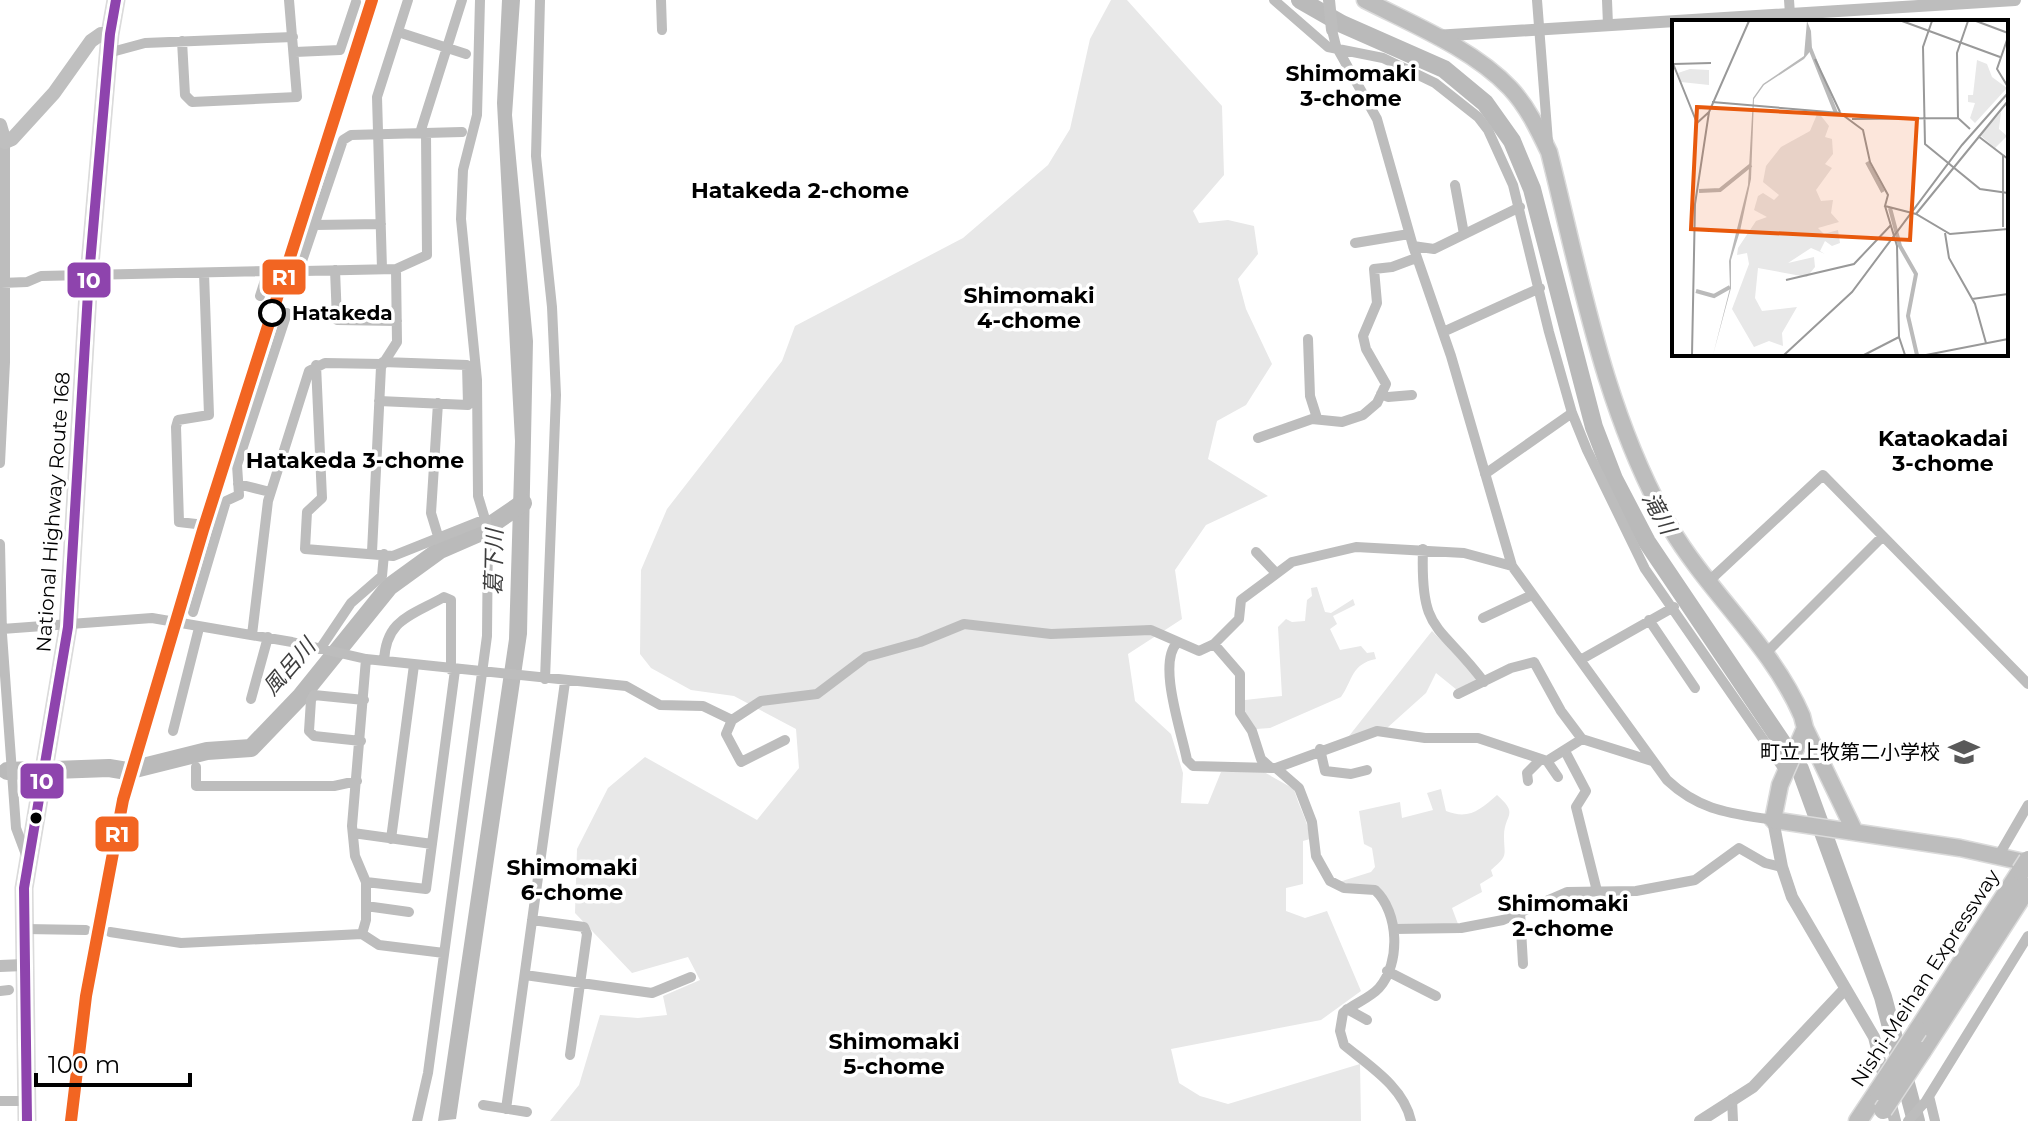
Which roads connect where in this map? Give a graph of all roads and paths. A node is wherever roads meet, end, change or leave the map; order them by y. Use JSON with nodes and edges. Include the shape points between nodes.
{"nodes":[{"id":1,"x":116,"y":0,"type":"edge"},
{"id":2,"x":289,"y":0,"type":"edge"},
{"id":3,"x":408,"y":0,"type":"edge"},
{"id":4,"x":462,"y":0,"type":"edge"},
{"id":5,"x":480,"y":0,"type":"edge"},
{"id":6,"x":540,"y":0,"type":"edge"},
{"id":7,"x":661,"y":0,"type":"edge"},
{"id":8,"x":1274,"y":0,"type":"edge"},
{"id":9,"x":1329,"y":0,"type":"edge"},
{"id":10,"x":1365,"y":0,"type":"edge"},
{"id":11,"x":1537,"y":0,"type":"edge"},
{"id":12,"x":1607,"y":0,"type":"edge"},
{"id":13,"x":2008,"y":0,"type":"edge"},
{"id":14,"x":2015,"y":0,"type":"edge"},
{"id":15,"x":356,"y":2,"type":"dead end"},
{"id":16,"x":1790,"y":7,"type":"edge"},
{"id":17,"x":1608,"y":25,"type":"junction"},
{"id":18,"x":1538,"y":29,"type":"junction"},
{"id":19,"x":662,"y":30,"type":"dead end"},
{"id":20,"x":1332,"y":30,"type":"joint"},
{"id":21,"x":398,"y":32,"type":"junction"},
{"id":22,"x":110,"y":34,"type":"junction"},
{"id":23,"x":1431,"y":36,"type":"junction"},
{"id":24,"x":293,"y":37,"type":"junction"},
{"id":25,"x":182,"y":41,"type":"junction"},
{"id":26,"x":446,"y":48,"type":"junction"},
{"id":27,"x":1339,"y":51,"type":"junction"},
{"id":28,"x":295,"y":52,"type":"junction"},
{"id":29,"x":108,"y":53,"type":"junction"},
{"id":30,"x":466,"y":54,"type":"dead end"},
{"id":31,"x":0,"y":125,"type":"edge"},
{"id":32,"x":462,"y":132,"type":"dead end"},
{"id":33,"x":423,"y":133,"type":"junction"},
{"id":34,"x":378,"y":134,"type":"junction"},
{"id":35,"x":5,"y":142,"type":"junction"},
{"id":36,"x":1549,"y":152,"type":"junction"},
{"id":37,"x":1455,"y":185,"type":"dead end"},
{"id":38,"x":1520,"y":207,"type":"junction"},
{"id":39,"x":381,"y":224,"type":"junction"},
{"id":40,"x":315,"y":225,"type":"junction"},
{"id":41,"x":1409,"y":234,"type":"junction"},
{"id":42,"x":1464,"y":234,"type":"junction"},
{"id":43,"x":1355,"y":243,"type":"dead end"},
{"id":44,"x":1413,"y":246,"type":"junction"},
{"id":45,"x":1416,"y":258,"type":"junction"},
{"id":46,"x":382,"y":269,"type":"junction"},
{"id":47,"x":396,"y":269,"type":"junction"},
{"id":48,"x":335,"y":270,"type":"junction"},
{"id":49,"x":204,"y":273,"type":"junction"},
{"id":50,"x":89,"y":276,"type":"junction"},
{"id":51,"x":2,"y":283,"type":"edge"},
{"id":52,"x":1540,"y":288,"type":"junction"},
{"id":53,"x":260,"y":296,"type":"dead end"},
{"id":54,"x":287,"y":313,"type":"dead end"},
{"id":55,"x":397,"y":321,"type":"junction"},
{"id":56,"x":1443,"y":332,"type":"junction"},
{"id":57,"x":1308,"y":339,"type":"dead end"},
{"id":58,"x":382,"y":363,"type":"junction"},
{"id":59,"x":316,"y":365,"type":"junction"},
{"id":60,"x":1381,"y":394,"type":"junction"},
{"id":61,"x":1412,"y":395,"type":"dead end"},
{"id":62,"x":379,"y":401,"type":"junction"},
{"id":63,"x":438,"y":403,"type":"junction"},
{"id":64,"x":1572,"y":413,"type":"junction"},
{"id":65,"x":1317,"y":418,"type":"junction"},
{"id":66,"x":1,"y":432,"type":"edge"},
{"id":67,"x":1258,"y":438,"type":"dead end"},
{"id":68,"x":0,"y":463,"type":"edge"},
{"id":69,"x":1485,"y":474,"type":"junction"},
{"id":70,"x":238,"y":484,"type":"junction"},
{"id":71,"x":270,"y":492,"type":"junction"},
{"id":72,"x":486,"y":519,"type":"junction"},
{"id":73,"x":196,"y":524,"type":"dead end"},
{"id":74,"x":438,"y":536,"type":"junction"},
{"id":75,"x":1882,"y":537,"type":"junction"},
{"id":76,"x":0,"y":544,"type":"edge"},
{"id":77,"x":1423,"y":549,"type":"junction"},
{"id":78,"x":372,"y":552,"type":"junction"},
{"id":79,"x":1256,"y":552,"type":"dead end"},
{"id":80,"x":0,"y":554,"type":"edge"},
{"id":81,"x":384,"y":554,"type":"junction"},
{"id":82,"x":1512,"y":566,"type":"junction"},
{"id":83,"x":1276,"y":573,"type":"junction"},
{"id":84,"x":1709,"y":581,"type":"junction"},
{"id":85,"x":1532,"y":595,"type":"junction"},
{"id":86,"x":1674,"y":607,"type":"junction"},
{"id":87,"x":193,"y":612,"type":"dead end"},
{"id":88,"x":1483,"y":618,"type":"dead end"},
{"id":89,"x":1649,"y":620,"type":"junction"},
{"id":90,"x":68,"y":627,"type":"junction"},
{"id":91,"x":199,"y":628,"type":"junction"},
{"id":92,"x":1,"y":632,"type":"edge"},
{"id":93,"x":252,"y":635,"type":"junction"},
{"id":94,"x":268,"y":637,"type":"junction"},
{"id":95,"x":1177,"y":643,"type":"junction"},
{"id":96,"x":1214,"y":644,"type":"junction"},
{"id":97,"x":320,"y":649,"type":"junction"},
{"id":98,"x":1764,"y":655,"type":"junction"},
{"id":99,"x":366,"y":659,"type":"junction"},
{"id":100,"x":1582,"y":659,"type":"junction"},
{"id":101,"x":384,"y":661,"type":"junction"},
{"id":102,"x":414,"y":665,"type":"junction"},
{"id":103,"x":453,"y":670,"type":"junction"},
{"id":104,"x":481,"y":673,"type":"junction"},
{"id":105,"x":545,"y":679,"type":"junction"},
{"id":106,"x":565,"y":682,"type":"junction"},
{"id":107,"x":1484,"y":682,"type":"junction"},
{"id":108,"x":2028,"y":684,"type":"edge"},
{"id":109,"x":1695,"y":688,"type":"dead end"},
{"id":110,"x":1458,"y":694,"type":"dead end"},
{"id":111,"x":251,"y":699,"type":"dead end"},
{"id":112,"x":364,"y":700,"type":"junction"},
{"id":113,"x":732,"y":720,"type":"junction"},
{"id":114,"x":173,"y":731,"type":"dead end"},
{"id":115,"x":1803,"y":734,"type":"junction"},
{"id":116,"x":1582,"y":739,"type":"junction"},
{"id":117,"x":785,"y":740,"type":"dead end"},
{"id":118,"x":361,"y":741,"type":"junction"},
{"id":119,"x":1320,"y":749,"type":"junction"},
{"id":120,"x":1565,"y":751,"type":"junction"},
{"id":121,"x":1544,"y":761,"type":"junction"},
{"id":122,"x":1652,"y":761,"type":"junction"},
{"id":123,"x":196,"y":767,"type":"dead end"},
{"id":124,"x":8,"y":768,"type":"edge"},
{"id":125,"x":1274,"y":768,"type":"junction"},
{"id":126,"x":1367,"y":770,"type":"dead end"},
{"id":127,"x":1785,"y":771,"type":"junction"},
{"id":128,"x":1558,"y":777,"type":"dead end"},
{"id":129,"x":357,"y":781,"type":"junction"},
{"id":130,"x":1528,"y":781,"type":"dead end"},
{"id":131,"x":2028,"y":805,"type":"edge"},
{"id":132,"x":1773,"y":820,"type":"junction"},
{"id":133,"x":1847,"y":831,"type":"junction"},
{"id":134,"x":353,"y":833,"type":"junction"},
{"id":135,"x":391,"y":839,"type":"junction"},
{"id":136,"x":432,"y":844,"type":"junction"},
{"id":137,"x":1999,"y":855,"type":"junction"},
{"id":138,"x":28,"y":860,"type":"junction"},
{"id":139,"x":1782,"y":867,"type":"junction"},
{"id":140,"x":2026,"y":870,"type":"edge"},
{"id":141,"x":366,"y":882,"type":"junction"},
{"id":142,"x":1597,"y":891,"type":"junction"},
{"id":143,"x":366,"y":906,"type":"junction"},
{"id":144,"x":409,"y":912,"type":"dead end"},
{"id":145,"x":1520,"y":912,"type":"junction"},
{"id":146,"x":532,"y":920,"type":"junction"},
{"id":147,"x":25,"y":929,"type":"junction"},
{"id":148,"x":1395,"y":929,"type":"junction"},
{"id":149,"x":86,"y":930,"type":"dead end"},
{"id":150,"x":110,"y":932,"type":"dead end"},
{"id":151,"x":362,"y":934,"type":"junction"},
{"id":152,"x":2028,"y":936,"type":"edge"},
{"id":153,"x":444,"y":953,"type":"junction"},
{"id":154,"x":1523,"y":964,"type":"dead end"},
{"id":155,"x":24,"y":965,"type":"junction"},
{"id":156,"x":0,"y":966,"type":"edge"},
{"id":157,"x":1387,"y":971,"type":"junction"},
{"id":158,"x":525,"y":975,"type":"junction"},
{"id":159,"x":691,"y":977,"type":"dead end"},
{"id":160,"x":580,"y":983,"type":"junction"},
{"id":161,"x":1845,"y":989,"type":"junction"},
{"id":162,"x":1436,"y":996,"type":"dead end"},
{"id":163,"x":1347,"y":1009,"type":"junction"},
{"id":164,"x":1367,"y":1020,"type":"dead end"},
{"id":165,"x":570,"y":1055,"type":"dead end"},
{"id":166,"x":1928,"y":1098,"type":"junction"},
{"id":167,"x":1732,"y":1099,"type":"junction"},
{"id":168,"x":0,"y":1101,"type":"edge"},
{"id":169,"x":26,"y":1101,"type":"junction"},
{"id":170,"x":483,"y":1105,"type":"dead end"},
{"id":171,"x":506,"y":1109,"type":"junction"},
{"id":172,"x":527,"y":1112,"type":"dead end"},
{"id":173,"x":1884,"y":1117,"type":"edge"},
{"id":174,"x":1909,"y":1120,"type":"edge"},
{"id":175,"x":27,"y":1121,"type":"edge"},
{"id":176,"x":417,"y":1121,"type":"edge"},
{"id":177,"x":1411,"y":1121,"type":"edge"},
{"id":178,"x":1700,"y":1121,"type":"edge"},
{"id":179,"x":1733,"y":1121,"type":"edge"},
{"id":180,"x":1858,"y":1121,"type":"edge"},
{"id":181,"x":1935,"y":1121,"type":"edge"}],
"edges":[{"from":1,"to":22,"type":"main road","name":"National Highway Route 168"},
{"from":2,"to":24,"type":"street"},
{"from":3,"to":21,"type":"street"},
{"from":4,"to":26,"type":"street"},
{"from":5,"to":72,"type":"street","via":[[477,115],[463,170],[461,219],[477,380],[478,496]]},
{"from":6,"to":105,"type":"street","via":[[536,156],[556,395]]},
{"from":7,"to":19,"type":"street"},
{"from":8,"to":27,"type":"street","via":[[1313,37]]},
{"from":9,"to":20,"type":"street"},
{"from":10,"to":23,"type":"main road"},
{"from":11,"to":18,"type":"street"},
{"from":12,"to":17,"type":"street"},
{"from":13,"to":14,"type":"street"},
{"from":13,"to":16,"type":"street"},
{"from":15,"to":28,"type":"street","via":[[340,50]]},
{"from":16,"to":17,"type":"street"},
{"from":17,"to":18,"type":"street"},
{"from":18,"to":23,"type":"street"},
{"from":18,"to":36,"type":"street"},
{"from":20,"to":27,"type":"street"},
{"from":21,"to":26,"type":"street"},
{"from":21,"to":34,"type":"street","via":[[377,97]]},
{"from":22,"to":29,"type":"main road","name":"National Highway Route 168"},
{"from":22,"to":35,"type":"main road","via":[[95,36],[54,93]]},
{"from":23,"to":36,"type":"main road","via":[[1510,88]]},
{"from":24,"to":25,"type":"street"},
{"from":24,"to":28,"type":"street"},
{"from":25,"to":28,"type":"street","via":[[185,95],[192,102],[297,97]]},
{"from":25,"to":29,"type":"street"},
{"from":26,"to":30,"type":"street"},
{"from":26,"to":33,"type":"street"},
{"from":27,"to":38,"type":"street","via":[[1398,64],[1435,83],[1471,111],[1499,148]]},
{"from":27,"to":41,"type":"street","via":[[1372,104]]},
{"from":29,"to":50,"type":"main road","name":"National Highway Route 168"},
{"from":31,"to":35,"type":"main road"},
{"from":32,"to":33,"type":"street"},
{"from":33,"to":34,"type":"street"},
{"from":33,"to":47,"type":"street","via":[[429,249],[422,260]]},
{"from":34,"to":39,"type":"street"},
{"from":34,"to":40,"type":"street","via":[[343,140]]},
{"from":35,"to":51,"type":"street"},
{"from":36,"to":84,"type":"main road","via":[[1616,415],[1671,528]]},
{"from":37,"to":42,"type":"street"},
{"from":38,"to":42,"type":"street"},
{"from":38,"to":52,"type":"street"},
{"from":39,"to":40,"type":"street"},
{"from":39,"to":46,"type":"street"},
{"from":40,"to":48,"type":"street","via":[[301,264],[304,271]]},
{"from":41,"to":43,"type":"street"},
{"from":41,"to":44,"type":"street"},
{"from":42,"to":44,"type":"street","via":[[1434,249]]},
{"from":44,"to":45,"type":"street"},
{"from":45,"to":56,"type":"street"},
{"from":45,"to":60,"type":"street","via":[[1374,269],[1377,303],[1363,336],[1386,384]]},
{"from":46,"to":47,"type":"street"},
{"from":46,"to":48,"type":"street"},
{"from":47,"to":55,"type":"street"},
{"from":48,"to":55,"type":"street","via":[[337,320]]},
{"from":49,"to":50,"type":"street"},
{"from":49,"to":53,"type":"street","via":[[268,271]]},
{"from":49,"to":73,"type":"street","via":[[209,415],[178,420],[176,427],[179,522]]},
{"from":50,"to":51,"type":"street"},
{"from":50,"to":90,"type":"main road","name":"National Highway Route 168"},
{"from":51,"to":66,"type":"street"},
{"from":52,"to":56,"type":"street"},
{"from":52,"to":64,"type":"street"},
{"from":54,"to":70,"type":"street","via":[[237,465]]},
{"from":55,"to":58,"type":"street","via":[[397,342]]},
{"from":56,"to":69,"type":"street"},
{"from":57,"to":65,"type":"street","via":[[1310,396]]},
{"from":58,"to":59,"type":"street"},
{"from":58,"to":62,"type":"street"},
{"from":58,"to":63,"type":"street","via":[[467,365],[468,405]]},
{"from":59,"to":71,"type":"street","via":[[309,371]]},
{"from":59,"to":78,"type":"street","via":[[322,498],[307,512],[305,549]]},
{"from":60,"to":61,"type":"street"},
{"from":60,"to":65,"type":"street","via":[[1371,410],[1349,421]]},
{"from":62,"to":63,"type":"street"},
{"from":62,"to":78,"type":"street"},
{"from":63,"to":74,"type":"street","via":[[431,513]]},
{"from":64,"to":69,"type":"street"},
{"from":64,"to":86,"type":"street","via":[[1637,555]]},
{"from":65,"to":67,"type":"street"},
{"from":66,"to":68,"type":"street"},
{"from":69,"to":82,"type":"street"},
{"from":70,"to":71,"type":"street"},
{"from":70,"to":87,"type":"street","via":[[239,495],[226,501]]},
{"from":71,"to":93,"type":"street"},
{"from":72,"to":74,"type":"street"},
{"from":72,"to":104,"type":"street","via":[[490,549]]},
{"from":74,"to":81,"type":"street","via":[[402,554]]},
{"from":75,"to":84,"type":"street","via":[[1823,475]]},
{"from":75,"to":98,"type":"street"},
{"from":75,"to":108,"type":"street"},
{"from":76,"to":80,"type":"street"},
{"from":77,"to":82,"type":"street","via":[[1470,553]]},
{"from":77,"to":83,"type":"street","via":[[1356,547],[1292,562]]},
{"from":77,"to":107,"type":"street","via":[[1428,617]]},
{"from":78,"to":81,"type":"street"},
{"from":79,"to":83,"type":"street"},
{"from":80,"to":92,"type":"street"},
{"from":81,"to":97,"type":"street","via":[[382,576],[351,603]]},
{"from":82,"to":85,"type":"street"},
{"from":83,"to":96,"type":"street","via":[[1241,600],[1239,619]]},
{"from":84,"to":98,"type":"main road"},
{"from":85,"to":88,"type":"street"},
{"from":85,"to":100,"type":"street"},
{"from":86,"to":89,"type":"street"},
{"from":86,"to":127,"type":"street"},
{"from":89,"to":100,"type":"street"},
{"from":89,"to":109,"type":"street"},
{"from":90,"to":91,"type":"street","via":[[140,618]]},
{"from":90,"to":92,"type":"street"},
{"from":90,"to":138,"type":"main road","name":"National Highway Route 168"},
{"from":91,"to":93,"type":"street"},
{"from":91,"to":114,"type":"street"},
{"from":92,"to":124,"type":"street"},
{"from":93,"to":94,"type":"street"},
{"from":94,"to":97,"type":"street"},
{"from":94,"to":111,"type":"street"},
{"from":95,"to":96,"type":"street","via":[[1199,651]]},
{"from":95,"to":113,"type":"street","via":[[1151,630],[1051,634],[964,624],[866,657],[817,694],[761,701]]},
{"from":95,"to":125,"type":"street","via":[[1169,655],[1171,688],[1189,764]]},
{"from":96,"to":125,"type":"street","via":[[1240,674],[1240,713],[1261,759]]},
{"from":97,"to":99,"type":"street"},
{"from":98,"to":115,"type":"main road","via":[[1795,700]]},
{"from":99,"to":101,"type":"street"},
{"from":99,"to":112,"type":"street"},
{"from":100,"to":122,"type":"street"},
{"from":101,"to":102,"type":"street"},
{"from":101,"to":103,"type":"street","via":[[385,640],[393,627],[444,597],[451,600]]},
{"from":102,"to":103,"type":"street"},
{"from":102,"to":135,"type":"street"},
{"from":103,"to":104,"type":"street"},
{"from":103,"to":136,"type":"street"},
{"from":104,"to":105,"type":"street"},
{"from":104,"to":153,"type":"street"},
{"from":105,"to":106,"type":"street"},
{"from":106,"to":113,"type":"street","via":[[626,686],[660,705],[703,706]]},
{"from":106,"to":146,"type":"street"},
{"from":107,"to":110,"type":"street"},
{"from":107,"to":116,"type":"street","via":[[1534,662]]},
{"from":112,"to":118,"type":"street"},
{"from":112,"to":118,"type":"street","via":[[314,695],[311,700],[309,731],[314,736]]},
{"from":113,"to":117,"type":"street","via":[[727,741],[741,762]]},
{"from":115,"to":127,"type":"main road"},
{"from":115,"to":133,"type":"main road"},
{"from":116,"to":120,"type":"street"},
{"from":116,"to":122,"type":"street"},
{"from":118,"to":129,"type":"street"},
{"from":119,"to":121,"type":"street","via":[[1385,731],[1478,738]]},
{"from":119,"to":125,"type":"street"},
{"from":119,"to":126,"type":"street","via":[[1325,771]]},
{"from":120,"to":121,"type":"street"},
{"from":120,"to":142,"type":"street","via":[[1586,791],[1576,807]]},
{"from":121,"to":128,"type":"street"},
{"from":121,"to":130,"type":"street","via":[[1527,773]]},
{"from":122,"to":132,"type":"street","via":[[1687,799],[1701,806]]},
{"from":123,"to":129,"type":"street","via":[[196,786],[334,786]]},
{"from":124,"to":138,"type":"street","via":[[18,839]]},
{"from":125,"to":148,"type":"street","via":[[1299,788],[1312,822],[1316,856],[1330,881],[1344,888],[1375,890]]},
{"from":127,"to":132,"type":"main road"},
{"from":129,"to":134,"type":"street"},
{"from":131,"to":137,"type":"street"},
{"from":132,"to":133,"type":"main road"},
{"from":132,"to":139,"type":"street"},
{"from":133,"to":137,"type":"main road"},
{"from":134,"to":135,"type":"street"},
{"from":134,"to":141,"type":"street"},
{"from":135,"to":136,"type":"street"},
{"from":136,"to":141,"type":"street","via":[[426,889]]},
{"from":137,"to":140,"type":"main road"},
{"from":138,"to":147,"type":"main road","name":"National Highway Route 168"},
{"from":139,"to":142,"type":"street","via":[[1739,848],[1695,880],[1636,891]]},
{"from":139,"to":161,"type":"street","via":[[1804,920]]},
{"from":140,"to":173,"type":"highway","name":"Nishi-Meihan Expressway","bridge":true},
{"from":140,"to":180,"type":"highway","name":"Nishi-Meihan Expressway","bridge":true},
{"from":141,"to":143,"type":"street"},
{"from":142,"to":145,"type":"street","via":[[1567,892]]},
{"from":143,"to":144,"type":"street"},
{"from":143,"to":151,"type":"street"},
{"from":145,"to":148,"type":"street","via":[[1461,928]]},
{"from":145,"to":154,"type":"street"},
{"from":146,"to":158,"type":"street"},
{"from":146,"to":160,"type":"street","via":[[584,927]]},
{"from":147,"to":149,"type":"street"},
{"from":147,"to":155,"type":"main road","name":"National Highway Route 168"},
{"from":148,"to":157,"type":"street"},
{"from":150,"to":151,"type":"street","via":[[181,943]]},
{"from":151,"to":153,"type":"street","via":[[379,945]]},
{"from":152,"to":166,"type":"street"},
{"from":153,"to":176,"type":"street"},
{"from":155,"to":156,"type":"street"},
{"from":155,"to":169,"type":"main road","name":"National Highway Route 168"},
{"from":157,"to":162,"type":"street"},
{"from":157,"to":163,"type":"street","via":[[1380,987]]},
{"from":158,"to":160,"type":"street"},
{"from":158,"to":171,"type":"street"},
{"from":159,"to":160,"type":"street","via":[[652,993]]},
{"from":160,"to":165,"type":"street"},
{"from":161,"to":167,"type":"street","via":[[1753,1087]]},
{"from":161,"to":173,"type":"street","via":[[1874,1037]]},
{"from":163,"to":164,"type":"street"},
{"from":163,"to":177,"type":"street","via":[[1340,1021],[1344,1045],[1372,1065],[1403,1099]]},
{"from":166,"to":174,"type":"street"},
{"from":166,"to":181,"type":"street"},
{"from":167,"to":178,"type":"street"},
{"from":167,"to":179,"type":"street"},
{"from":168,"to":169,"type":"street"},
{"from":169,"to":175,"type":"main road","name":"National Highway Route 168"},
{"from":170,"to":171,"type":"street"},
{"from":171,"to":172,"type":"street"}]}
